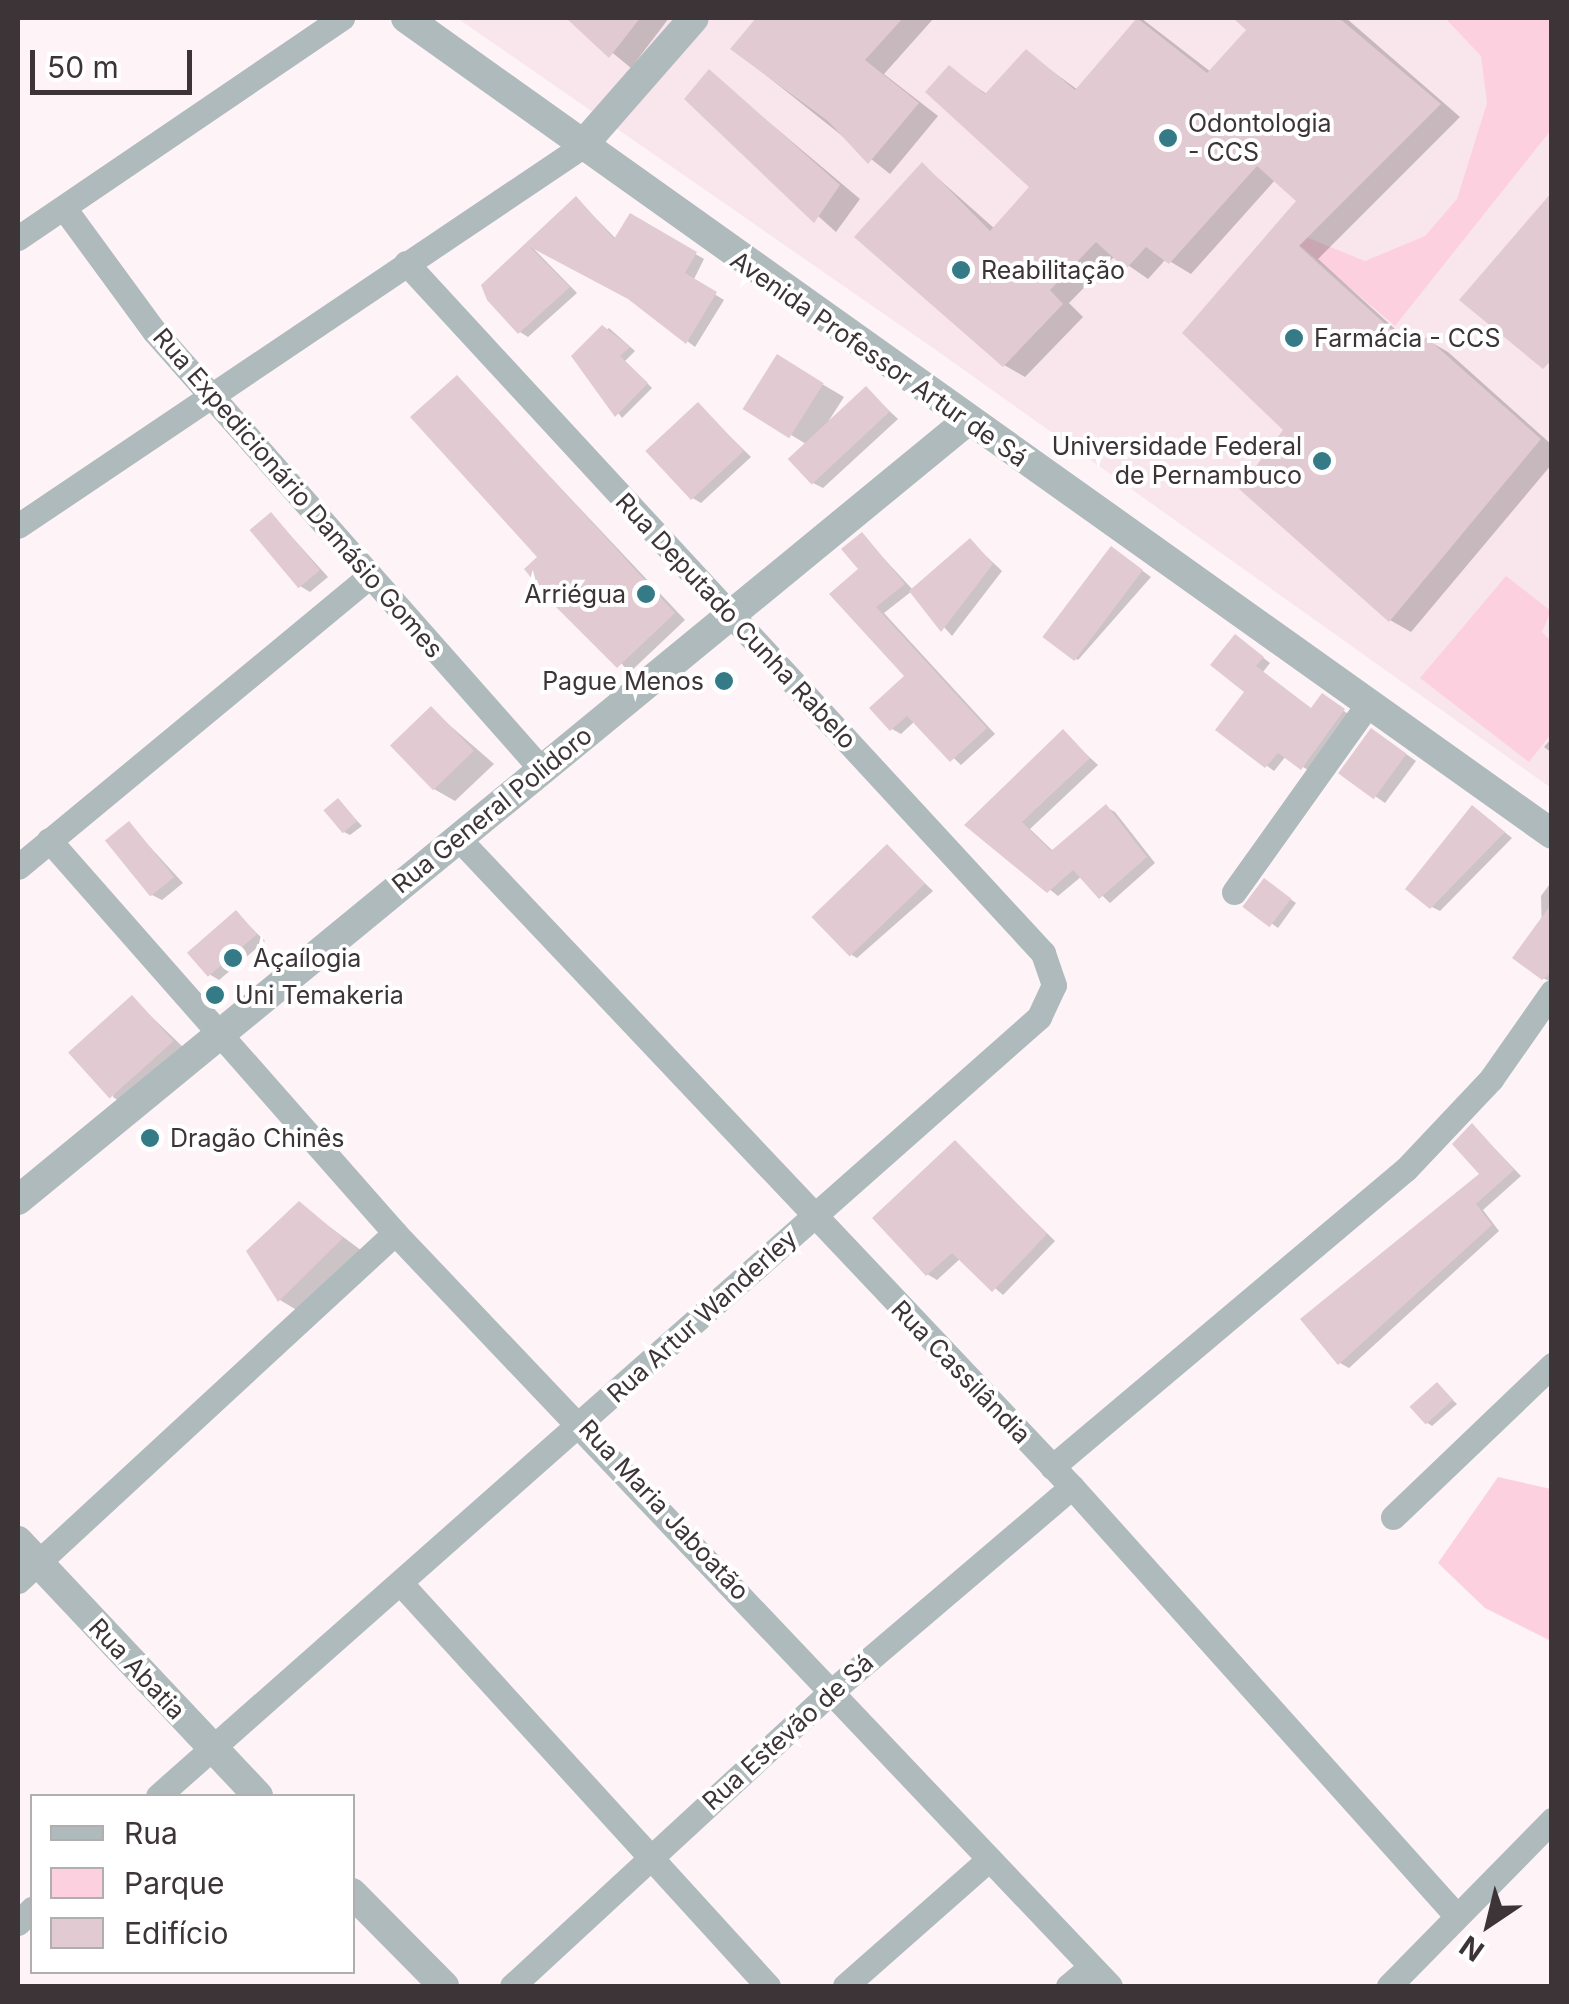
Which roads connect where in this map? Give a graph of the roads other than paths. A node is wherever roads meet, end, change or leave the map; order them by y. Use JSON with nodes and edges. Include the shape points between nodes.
{"nodes":[{"id":1,"x":342,"y":18,"type":"edge"},
{"id":2,"x":406,"y":18,"type":"edge"},
{"id":3,"x":694,"y":18,"type":"edge"},
{"id":4,"x":581,"y":147,"type":"junction"},
{"id":5,"x":64,"y":208,"type":"junction"},
{"id":6,"x":18,"y":238,"type":"edge"},
{"id":7,"x":406,"y":263,"type":"junction"},
{"id":8,"x":213,"y":396,"type":"junction"},
{"id":9,"x":967,"y":421,"type":"junction"},
{"id":10,"x":18,"y":526,"type":"edge"},
{"id":11,"x":370,"y":576,"type":"junction"},
{"id":12,"x":729,"y":614,"type":"junction"},
{"id":13,"x":1370,"y":703,"type":"junction"},
{"id":14,"x":542,"y":770,"type":"junction"},
{"id":15,"x":1552,"y":834,"type":"edge"},
{"id":16,"x":458,"y":838,"type":"junction"},
{"id":17,"x":50,"y":840,"type":"junction"},
{"id":18,"x":18,"y":867,"type":"edge"},
{"id":19,"x":1234,"y":892,"type":"dead end"},
{"id":20,"x":1054,"y":985,"type":"joint"},
{"id":21,"x":1552,"y":992,"type":"edge"},
{"id":22,"x":216,"y":1036,"type":"junction"},
{"id":23,"x":18,"y":1200,"type":"edge"},
{"id":24,"x":813,"y":1218,"type":"junction"},
{"id":25,"x":395,"y":1233,"type":"junction"},
{"id":26,"x":1552,"y":1365,"type":"edge"},
{"id":27,"x":582,"y":1424,"type":"junction"},
{"id":28,"x":1052,"y":1467,"type":"junction"},
{"id":29,"x":1072,"y":1487,"type":"junction"},
{"id":30,"x":1393,"y":1517,"type":"dead end"},
{"id":31,"x":24,"y":1561,"type":"edge"},
{"id":32,"x":404,"y":1587,"type":"junction"},
{"id":33,"x":832,"y":1690,"type":"junction"},
{"id":34,"x":211,"y":1749,"type":"junction"},
{"id":35,"x":160,"y":1794,"type":"edge"},
{"id":36,"x":256,"y":1794,"type":"edge"},
{"id":37,"x":1552,"y":1820,"type":"edge"},
{"id":38,"x":989,"y":1859,"type":"junction"},
{"id":39,"x":649,"y":1860,"type":"junction"},
{"id":40,"x":355,"y":1896,"type":"edge"},
{"id":41,"x":1455,"y":1914,"type":"junction"},
{"id":42,"x":1090,"y":1967,"type":"junction"},
{"id":43,"x":444,"y":1986,"type":"edge"},
{"id":44,"x":512,"y":1986,"type":"edge"},
{"id":45,"x":768,"y":1986,"type":"edge"},
{"id":46,"x":845,"y":1986,"type":"edge"},
{"id":47,"x":1068,"y":1986,"type":"edge"},
{"id":48,"x":1110,"y":1986,"type":"edge"},
{"id":49,"x":1389,"y":1986,"type":"edge"}],
"edges":[{"from":1,"to":5,"type":"street"},
{"from":2,"to":4,"type":"street","name":"Avenida Professor Artur de Sá"},
{"from":3,"to":4,"type":"street"},
{"from":4,"to":7,"type":"street"},
{"from":4,"to":9,"type":"street","name":"Avenida Professor Artur de Sá"},
{"from":5,"to":6,"type":"street"},
{"from":5,"to":8,"type":"street","name":"Rua Expedicionário Damásio Gomes"},
{"from":7,"to":8,"type":"street"},
{"from":7,"to":12,"type":"street","name":"Rua Deputado Cunha Rabelo"},
{"from":8,"to":10,"type":"street"},
{"from":8,"to":11,"type":"street","name":"Rua Expedicionário Damásio Gomes"},
{"from":9,"to":12,"type":"street","name":"Rua General Polidoro"},
{"from":9,"to":13,"type":"street","name":"Avenida Professor Artur de Sá"},
{"from":11,"to":14,"type":"street","name":"Rua Expedicionário Damásio Gomes"},
{"from":11,"to":17,"type":"street"},
{"from":12,"to":14,"type":"street","name":"Rua General Polidoro"},
{"from":12,"to":20,"type":"street","name":"Rua Deputado Cunha Rabelo","via":[[1043,953]]},
{"from":13,"to":15,"type":"street","name":"Avenida Professor Artur de Sá"},
{"from":13,"to":19,"type":"street"},
{"from":14,"to":16,"type":"street","name":"Rua General Polidoro"},
{"from":16,"to":22,"type":"street","name":"Rua General Polidoro"},
{"from":16,"to":24,"type":"street","name":"Rua Cassilândia"},
{"from":17,"to":18,"type":"street"},
{"from":17,"to":22,"type":"street","name":"Rua Maria Jaboatão"},
{"from":20,"to":24,"type":"street","name":"Rua Artur Wanderley","via":[[1039,1017]]},
{"from":21,"to":28,"type":"street","via":[[1491,1080],[1406,1169]]},
{"from":22,"to":23,"type":"street","name":"Rua General Polidoro"},
{"from":22,"to":25,"type":"street","name":"Rua Maria Jaboatão"},
{"from":24,"to":27,"type":"street","name":"Rua Artur Wanderley"},
{"from":24,"to":28,"type":"street","name":"Rua Cassilândia"},
{"from":25,"to":27,"type":"street","name":"Rua Maria Jaboatão"},
{"from":25,"to":31,"type":"street"},
{"from":26,"to":30,"type":"street"},
{"from":27,"to":32,"type":"street","name":"Rua Artur Wanderley"},
{"from":27,"to":33,"type":"street","name":"Rua Maria Jaboatão"},
{"from":28,"to":29,"type":"street","name":"Rua Cassilândia"},
{"from":29,"to":33,"type":"street","name":"Rua Estevão de Sá"},
{"from":29,"to":41,"type":"street","name":"Rua Cassilândia"},
{"from":31,"to":34,"type":"street","name":"Rua Abatia"},
{"from":32,"to":34,"type":"street","name":"Rua Artur Wanderley"},
{"from":32,"to":39,"type":"street"},
{"from":33,"to":38,"type":"street","name":"Rua Maria Jaboatão"},
{"from":33,"to":39,"type":"street","name":"Rua Estevão de Sá"},
{"from":34,"to":35,"type":"street","name":"Rua Artur Wanderley"},
{"from":34,"to":36,"type":"street","name":"Rua Abatia"},
{"from":37,"to":41,"type":"street"},
{"from":38,"to":42,"type":"street","name":"Rua Maria Jaboatão"},
{"from":38,"to":46,"type":"street"},
{"from":39,"to":44,"type":"street","name":"Rua Estevão de Sá"},
{"from":39,"to":45,"type":"street"},
{"from":40,"to":43,"type":"street"},
{"from":41,"to":49,"type":"street"},
{"from":42,"to":47,"type":"street"},
{"from":42,"to":48,"type":"street","name":"Rua Maria Jaboatão"}]}
